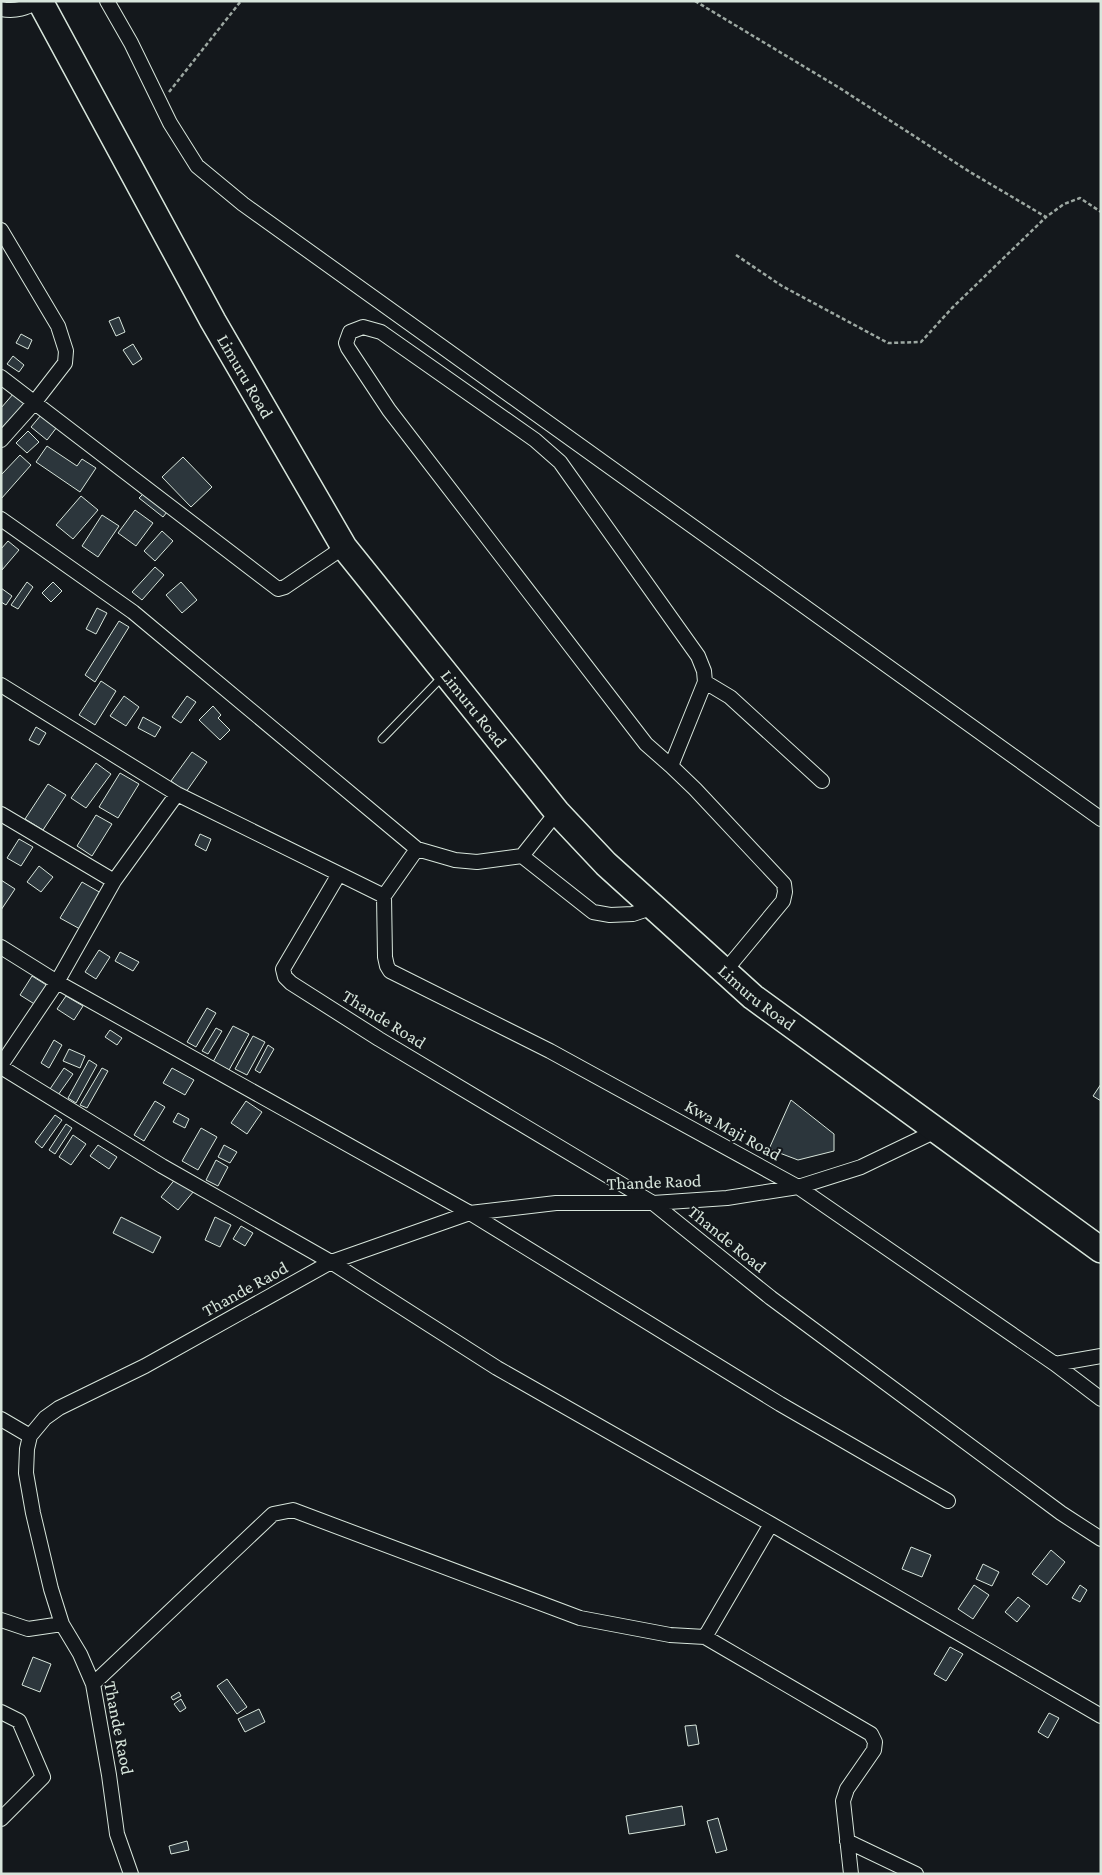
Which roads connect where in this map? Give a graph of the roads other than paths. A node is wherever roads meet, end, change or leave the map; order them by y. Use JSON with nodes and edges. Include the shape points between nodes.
{"nodes":[{"id":1,"x":40,"y":1,"type":"edge"},
{"id":2,"x":107,"y":1,"type":"edge"},
{"id":3,"x":1,"y":10,"type":"edge"},
{"id":4,"x":2,"y":232,"type":"edge"},
{"id":5,"x":1,"y":377,"type":"edge"},
{"id":6,"x":34,"y":403,"type":"junction"},
{"id":7,"x":1,"y":440,"type":"edge"},
{"id":8,"x":1,"y":519,"type":"edge"},
{"id":9,"x":344,"y":547,"type":"junction"},
{"id":10,"x":445,"y":674,"type":"junction"},
{"id":11,"x":705,"y":682,"type":"junction"},
{"id":12,"x":1,"y":685,"type":"edge"},
{"id":13,"x":382,"y":739,"type":"dead end"},
{"id":14,"x":671,"y":766,"type":"junction"},
{"id":15,"x":822,"y":781,"type":"dead end"},
{"id":16,"x":178,"y":794,"type":"junction"},
{"id":17,"x":556,"y":812,"type":"junction"},
{"id":18,"x":1,"y":814,"type":"edge"},
{"id":19,"x":1101,"y":819,"type":"edge"},
{"id":20,"x":417,"y":849,"type":"junction"},
{"id":21,"x":522,"y":856,"type":"junction"},
{"id":22,"x":339,"y":874,"type":"junction"},
{"id":23,"x":114,"y":881,"type":"junction"},
{"id":24,"x":384,"y":896,"type":"junction"},
{"id":25,"x":654,"y":907,"type":"junction"},
{"id":26,"x":1,"y":947,"type":"edge"},
{"id":27,"x":725,"y":972,"type":"junction"},
{"id":28,"x":57,"y":982,"type":"junction"},
{"id":29,"x":1,"y":1066,"type":"edge"},
{"id":30,"x":938,"y":1130,"type":"junction"},
{"id":31,"x":798,"y":1187,"type":"junction"},
{"id":32,"x":653,"y":1203,"type":"junction"},
{"id":33,"x":470,"y":1213,"type":"junction"},
{"id":34,"x":1101,"y":1250,"type":"edge"},
{"id":35,"x":331,"y":1262,"type":"junction"},
{"id":36,"x":1101,"y":1356,"type":"edge"},
{"id":37,"x":1055,"y":1364,"type":"junction"},
{"id":38,"x":1101,"y":1399,"type":"edge"},
{"id":39,"x":1,"y":1419,"type":"edge"},
{"id":40,"x":30,"y":1436,"type":"junction"},
{"id":41,"x":948,"y":1501,"type":"dead end"},
{"id":42,"x":771,"y":1524,"type":"junction"},
{"id":43,"x":1101,"y":1539,"type":"edge"},
{"id":44,"x":1,"y":1620,"type":"edge"},
{"id":45,"x":62,"y":1624,"type":"junction"},
{"id":46,"x":705,"y":1637,"type":"junction"},
{"id":47,"x":93,"y":1684,"type":"junction"},
{"id":48,"x":1,"y":1712,"type":"edge"},
{"id":49,"x":1101,"y":1716,"type":"edge"},
{"id":50,"x":1,"y":1819,"type":"edge"},
{"id":51,"x":847,"y":1840,"type":"junction"},
{"id":52,"x":130,"y":1874,"type":"edge"},
{"id":53,"x":852,"y":1874,"type":"edge"},
{"id":54,"x":916,"y":1874,"type":"edge"}],
"edges":[{"from":1,"to":3,"type":"street","via":[[22,10]]},
{"from":1,"to":9,"type":"highway","name":"Limuru Road","via":[[212,321]]},
{"from":2,"to":19,"type":"street","via":[[170,123],[197,166],[243,204]]},
{"from":4,"to":6,"type":"street","via":[[58,326],[66,351],[65,362]]},
{"from":5,"to":6,"type":"street"},
{"from":6,"to":7,"type":"street"},
{"from":6,"to":9,"type":"street","via":[[278,589]]},
{"from":8,"to":20,"type":"street","via":[[133,612]]},
{"from":9,"to":10,"type":"highway","name":"Limuru Road"},
{"from":10,"to":13,"type":"lane"},
{"from":10,"to":17,"type":"highway","name":"Limuru Road"},
{"from":11,"to":14,"type":"street"},
{"from":11,"to":14,"type":"street","via":[[698,656],[560,462],[536,440],[380,332],[363,327],[350,332],[346,343],[348,348],[389,410],[646,744]]},
{"from":11,"to":15,"type":"street","via":[[730,697]]},
{"from":12,"to":16,"type":"street"},
{"from":14,"to":27,"type":"street","via":[[784,884],[782,900]]},
{"from":16,"to":22,"type":"street"},
{"from":16,"to":23,"type":"street"},
{"from":17,"to":21,"type":"street"},
{"from":17,"to":25,"type":"highway","name":"Limuru Road","via":[[606,864]]},
{"from":18,"to":23,"type":"street"},
{"from":20,"to":21,"type":"street","via":[[454,860],[477,862]]},
{"from":20,"to":24,"type":"street"},
{"from":21,"to":25,"type":"street","via":[[593,912],[633,914]]},
{"from":22,"to":24,"type":"street"},
{"from":22,"to":32,"type":"street","name":"Thande Road","via":[[283,969],[285,977],[378,1039]]},
{"from":23,"to":28,"type":"street"},
{"from":24,"to":31,"type":"street","name":"Kwa Maji Road","via":[[385,957],[390,971],[550,1051]]},
{"from":25,"to":27,"type":"highway","name":"Limuru Road"},
{"from":26,"to":28,"type":"street"},
{"from":27,"to":30,"type":"highway","name":"Limuru Road","via":[[753,997]]},
{"from":28,"to":29,"type":"street"},
{"from":28,"to":33,"type":"street"},
{"from":29,"to":35,"type":"street","via":[[162,1166]]},
{"from":30,"to":31,"type":"street","name":"Thande Raod","via":[[861,1166]]},
{"from":30,"to":34,"type":"highway","name":"Limuru Road"},
{"from":31,"to":32,"type":"street","name":"Thande Raod","via":[[727,1198]]},
{"from":31,"to":37,"type":"street","name":"Kwa Maji Road"},
{"from":32,"to":33,"type":"street","name":"Thande Raod","via":[[556,1203]]},
{"from":32,"to":43,"type":"street","name":"Thande Road","via":[[771,1298],[1061,1513]]},
{"from":33,"to":35,"type":"street","name":"Thande Raod"},
{"from":33,"to":41,"type":"street","via":[[780,1404]]},
{"from":35,"to":40,"type":"street","name":"Thande Raod","via":[[145,1366],[59,1408],[45,1418]]},
{"from":35,"to":42,"type":"street","via":[[497,1368]]},
{"from":36,"to":37,"type":"street"},
{"from":37,"to":38,"type":"street","name":"Kwa Maji Road"},
{"from":39,"to":40,"type":"street"},
{"from":40,"to":45,"type":"street","name":"Thande Raod","via":[[26,1473],[51,1589]]},
{"from":42,"to":46,"type":"street"},
{"from":42,"to":49,"type":"street"},
{"from":44,"to":45,"type":"street","via":[[28,1629]]},
{"from":45,"to":47,"type":"street","name":"Thande Raod"},
{"from":46,"to":47,"type":"street","via":[[670,1635],[580,1618],[293,1510],[273,1514]]},
{"from":46,"to":51,"type":"street","via":[[871,1734],[874,1750],[847,1789],[843,1801]]},
{"from":47,"to":52,"type":"street","name":"Thande Raod","via":[[118,1834]]},
{"from":48,"to":50,"type":"street","via":[[19,1721],[43,1777]]},
{"from":51,"to":53,"type":"street"},
{"from":51,"to":54,"type":"street"}]}
